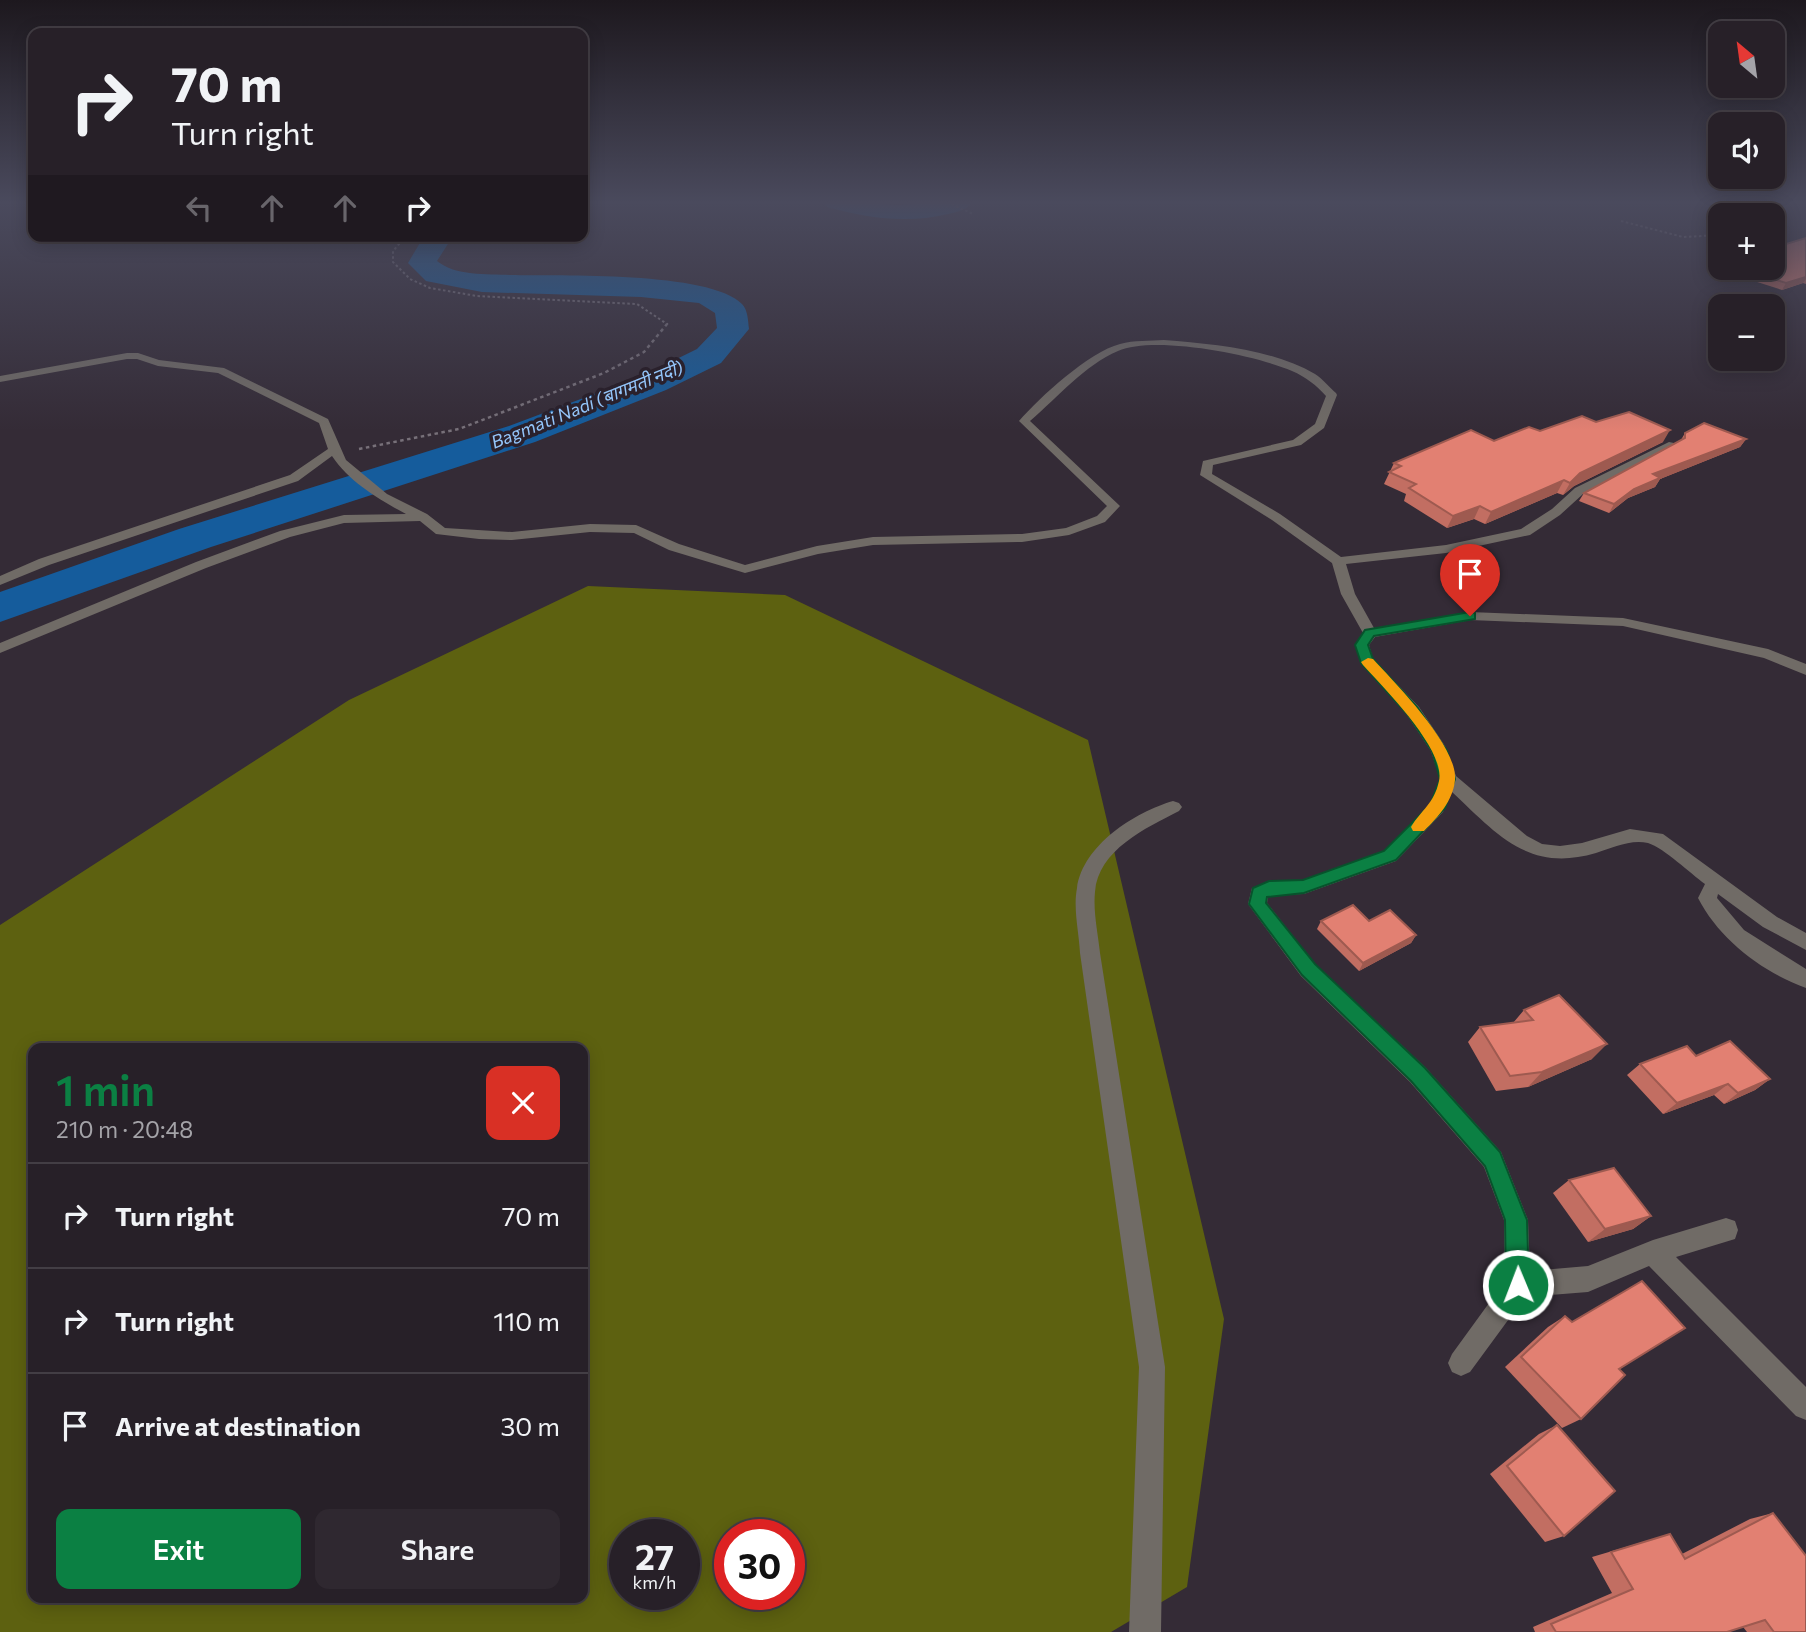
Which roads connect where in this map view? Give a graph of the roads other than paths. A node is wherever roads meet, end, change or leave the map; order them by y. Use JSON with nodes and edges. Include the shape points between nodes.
{"nodes":[{"id":1,"x":0,"y":379,"type":"edge"},
{"id":2,"x":1672,"y":444,"type":"edge"},
{"id":3,"x":334,"y":450,"type":"junction"},
{"id":4,"x":423,"y":517,"type":"junction"},
{"id":5,"x":1338,"y":561,"type":"junction"},
{"id":6,"x":0,"y":581,"type":"edge"},
{"id":7,"x":1370,"y":633,"type":"junction"},
{"id":8,"x":0,"y":648,"type":"edge"},
{"id":9,"x":1806,"y":670,"type":"edge"},
{"id":10,"x":1448,"y":779,"type":"junction"},
{"id":11,"x":1173,"y":807,"type":"dead end"},
{"id":12,"x":1715,"y":883,"type":"junction"},
{"id":13,"x":1806,"y":942,"type":"edge"},
{"id":14,"x":1806,"y":979,"type":"edge"},
{"id":15,"x":1726,"y":1230,"type":"dead end"},
{"id":16,"x":1653,"y":1252,"type":"junction"},
{"id":17,"x":1518,"y":1285,"type":"junction"},
{"id":18,"x":1461,"y":1363,"type":"dead end"},
{"id":19,"x":1806,"y":1406,"type":"edge"},
{"id":20,"x":1144,"y":1632,"type":"edge"}],
"edges":[{"from":1,"to":3,"type":"street","via":[[127,356],[207,367],[324,421]]},
{"from":2,"to":5,"type":"street","via":[[1579,491],[1525,532],[1446,550]]},
{"from":3,"to":4,"type":"street","via":[[383,497]]},
{"from":3,"to":6,"type":"street","via":[[294,478]]},
{"from":4,"to":5,"type":"street","via":[[441,531],[479,536],[636,529],[674,547],[745,569],[873,541],[1022,538],[1069,531],[1101,519],[1114,506],[1024,421],[1120,346],[1159,343],[1217,349],[1278,363],[1311,377],[1332,395],[1320,426],[1297,443],[1207,463],[1206,475]]},
{"from":4,"to":8,"type":"street","via":[[344,519],[285,534]]},
{"from":5,"to":7,"type":"street","via":[[1348,594]]},
{"from":7,"to":9,"type":"street","via":[[1470,616],[1623,622],[1768,654]]},
{"from":7,"to":10,"type":"street","via":[[1362,645],[1366,660],[1413,711],[1439,751]]},
{"from":10,"to":12,"type":"street","via":[[1532,847],[1555,853],[1641,834],[1657,839]]},
{"from":10,"to":17,"type":"street","via":[[1437,808],[1390,856],[1304,887],[1269,888],[1259,893],[1257,904],[1308,970],[1418,1075],[1493,1160],[1516,1220]]},
{"from":11,"to":20,"type":"street","via":[[1133,827],[1102,853],[1086,884],[1090,953],[1152,1367]]},
{"from":12,"to":13,"type":"street"},
{"from":12,"to":14,"type":"street","via":[[1707,898],[1714,914],[1744,942]]},
{"from":15,"to":16,"type":"street"},
{"from":16,"to":17,"type":"street","via":[[1588,1279]]},
{"from":16,"to":19,"type":"street"},
{"from":17,"to":18,"type":"street"}]}
